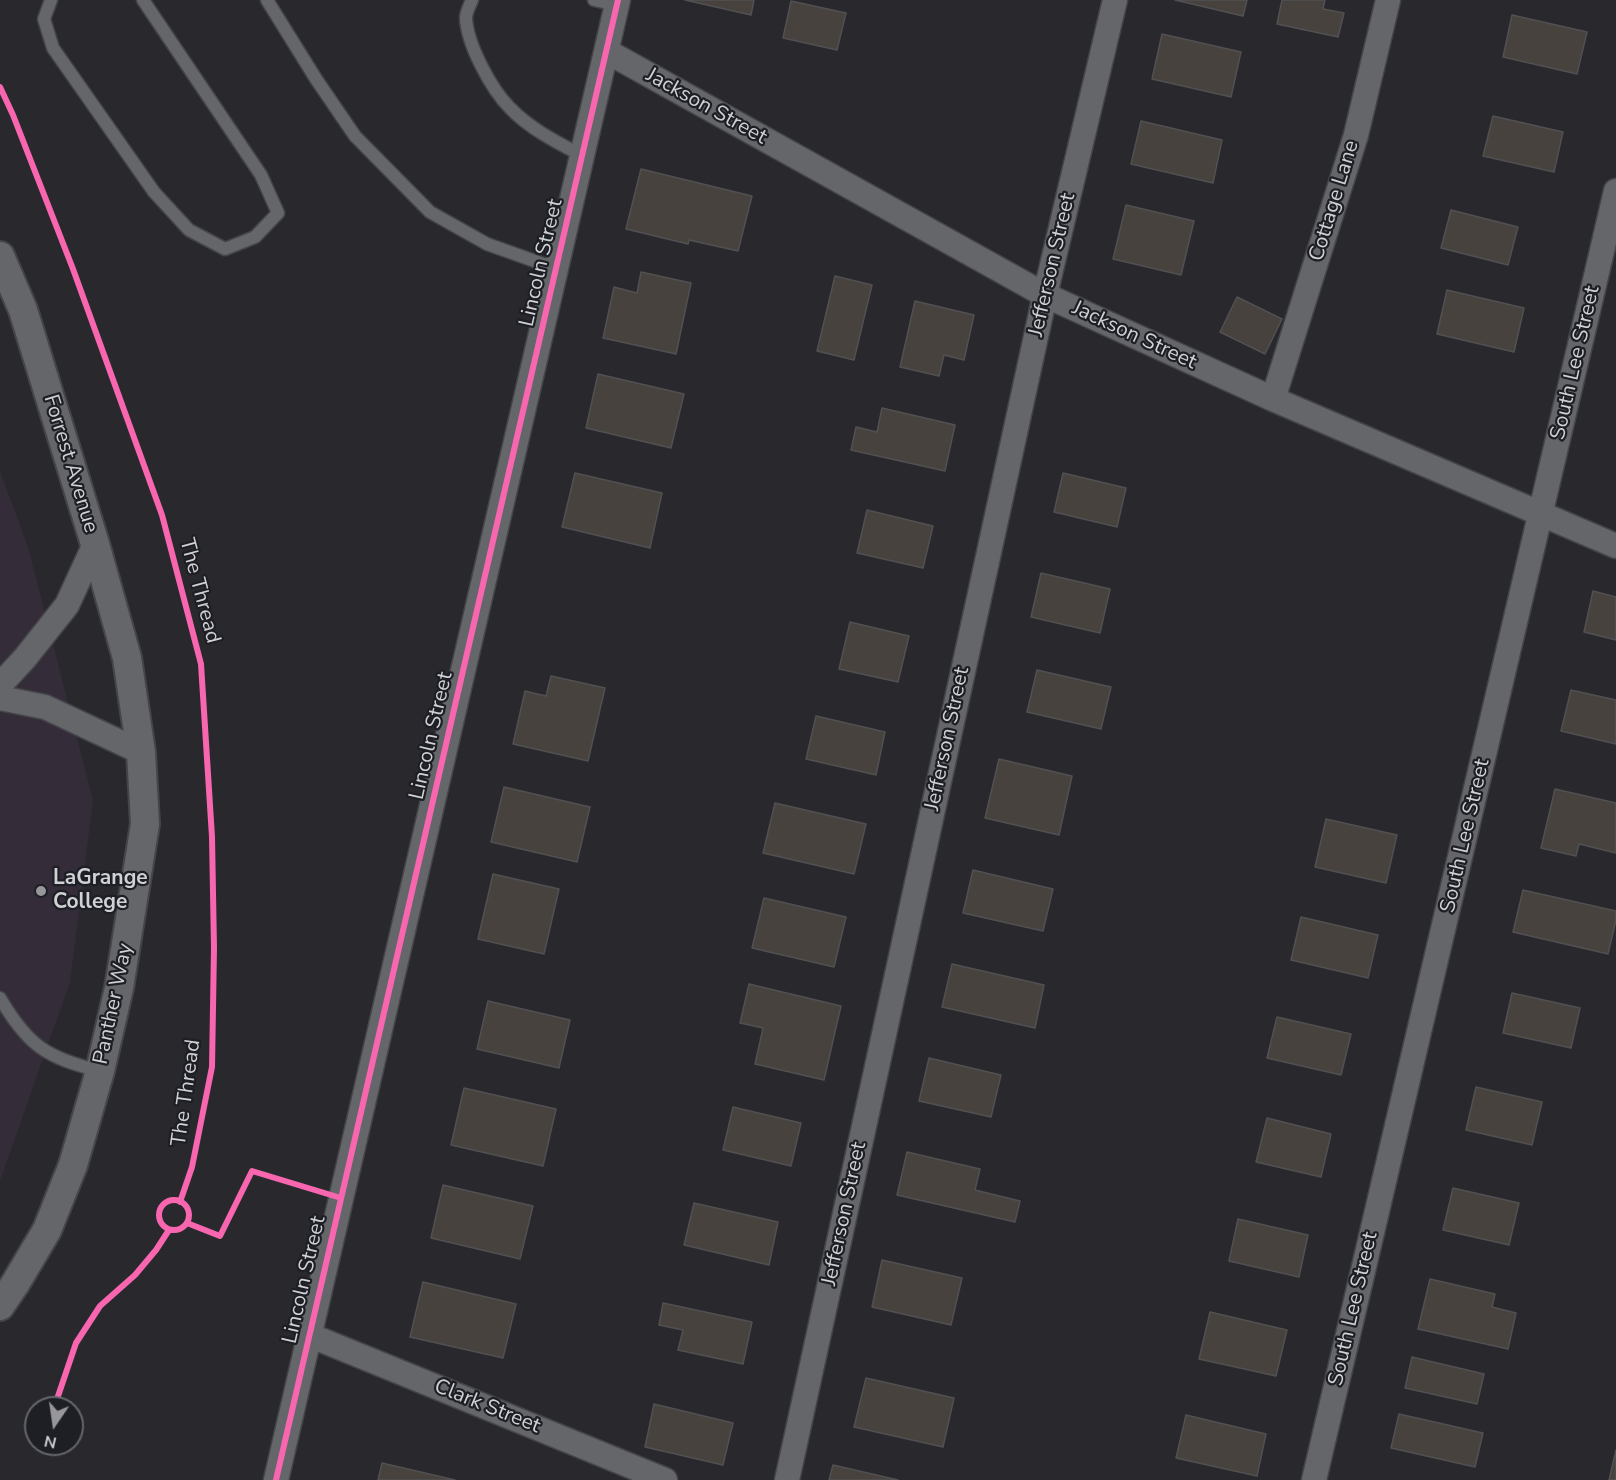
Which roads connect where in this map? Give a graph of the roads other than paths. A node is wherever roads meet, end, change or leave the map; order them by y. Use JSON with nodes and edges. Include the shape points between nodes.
{"nodes":[{"id":1,"x":51,"y":0,"type":"edge"},
{"id":2,"x":143,"y":0,"type":"edge"},
{"id":3,"x":267,"y":0,"type":"edge"},
{"id":4,"x":472,"y":0,"type":"edge"},
{"id":5,"x":1115,"y":0,"type":"edge"},
{"id":6,"x":1388,"y":0,"type":"edge"},
{"id":7,"x":610,"y":2,"type":"edge"},
{"id":8,"x":608,"y":52,"type":"junction"},
{"id":9,"x":583,"y":156,"type":"junction"},
{"id":10,"x":1616,"y":191,"type":"edge"},
{"id":11,"x":0,"y":256,"type":"edge"},
{"id":12,"x":557,"y":269,"type":"junction"},
{"id":13,"x":1045,"y":295,"type":"junction"},
{"id":14,"x":1273,"y":399,"type":"junction"},
{"id":15,"x":1541,"y":515,"type":"junction"},
{"id":16,"x":95,"y":544,"type":"junction"},
{"id":17,"x":1616,"y":546,"type":"edge"},
{"id":18,"x":0,"y":685,"type":"edge"},
{"id":19,"x":0,"y":698,"type":"edge"},
{"id":20,"x":141,"y":752,"type":"junction"},
{"id":21,"x":0,"y":998,"type":"edge"},
{"id":22,"x":100,"y":1071,"type":"junction"},
{"id":23,"x":0,"y":1306,"type":"edge"},
{"id":24,"x":309,"y":1335,"type":"junction"},
{"id":25,"x":276,"y":1480,"type":"edge"},
{"id":26,"x":665,"y":1480,"type":"edge"},
{"id":27,"x":787,"y":1480,"type":"edge"},
{"id":28,"x":1314,"y":1480,"type":"edge"}],
"edges":[{"from":1,"to":2,"type":"lane","via":[[44,19],[53,48],[154,192],[189,231],[225,249],[255,237],[278,213],[261,175]]},
{"from":3,"to":12,"type":"lane","via":[[355,136],[430,213],[487,244]]},
{"from":4,"to":9,"type":"lane","via":[[466,16],[472,46],[493,85],[510,108],[547,137]]},
{"from":5,"to":13,"type":"street","name":"Jefferson Street"},
{"from":6,"to":14,"type":"street","name":"Cottage Lane","via":[[1356,135]]},
{"from":7,"to":8,"type":"street","name":"Lincoln Street"},
{"from":8,"to":9,"type":"street","name":"Lincoln Street"},
{"from":8,"to":13,"type":"street","name":"Jackson Street"},
{"from":9,"to":12,"type":"street","name":"Lincoln Street"},
{"from":10,"to":15,"type":"street","name":"South Lee Street"},
{"from":11,"to":16,"type":"street","name":"Forrest Avenue","via":[[23,310]]},
{"from":12,"to":24,"type":"street","name":"Lincoln Street"},
{"from":13,"to":14,"type":"street","name":"Jackson Street"},
{"from":13,"to":27,"type":"street","name":"Jefferson Street"},
{"from":14,"to":15,"type":"street","name":"Jackson Street"},
{"from":15,"to":17,"type":"street","name":"Jackson Street"},
{"from":15,"to":28,"type":"street","name":"South Lee Street"},
{"from":16,"to":18,"type":"street","name":"Forrest Avenue","via":[[67,605]]},
{"from":16,"to":20,"type":"street","name":"Panther Way","via":[[127,658]]},
{"from":19,"to":20,"type":"street","via":[[45,707]]},
{"from":20,"to":22,"type":"street","name":"Panther Way","via":[[145,824],[119,988]]},
{"from":21,"to":22,"type":"lane","via":[[33,1044],[51,1056]]},
{"from":22,"to":23,"type":"street","name":"Panther Way","via":[[73,1165],[47,1230]]},
{"from":24,"to":25,"type":"street","name":"Lincoln Street"},
{"from":24,"to":26,"type":"street","name":"Clark Street"}]}
